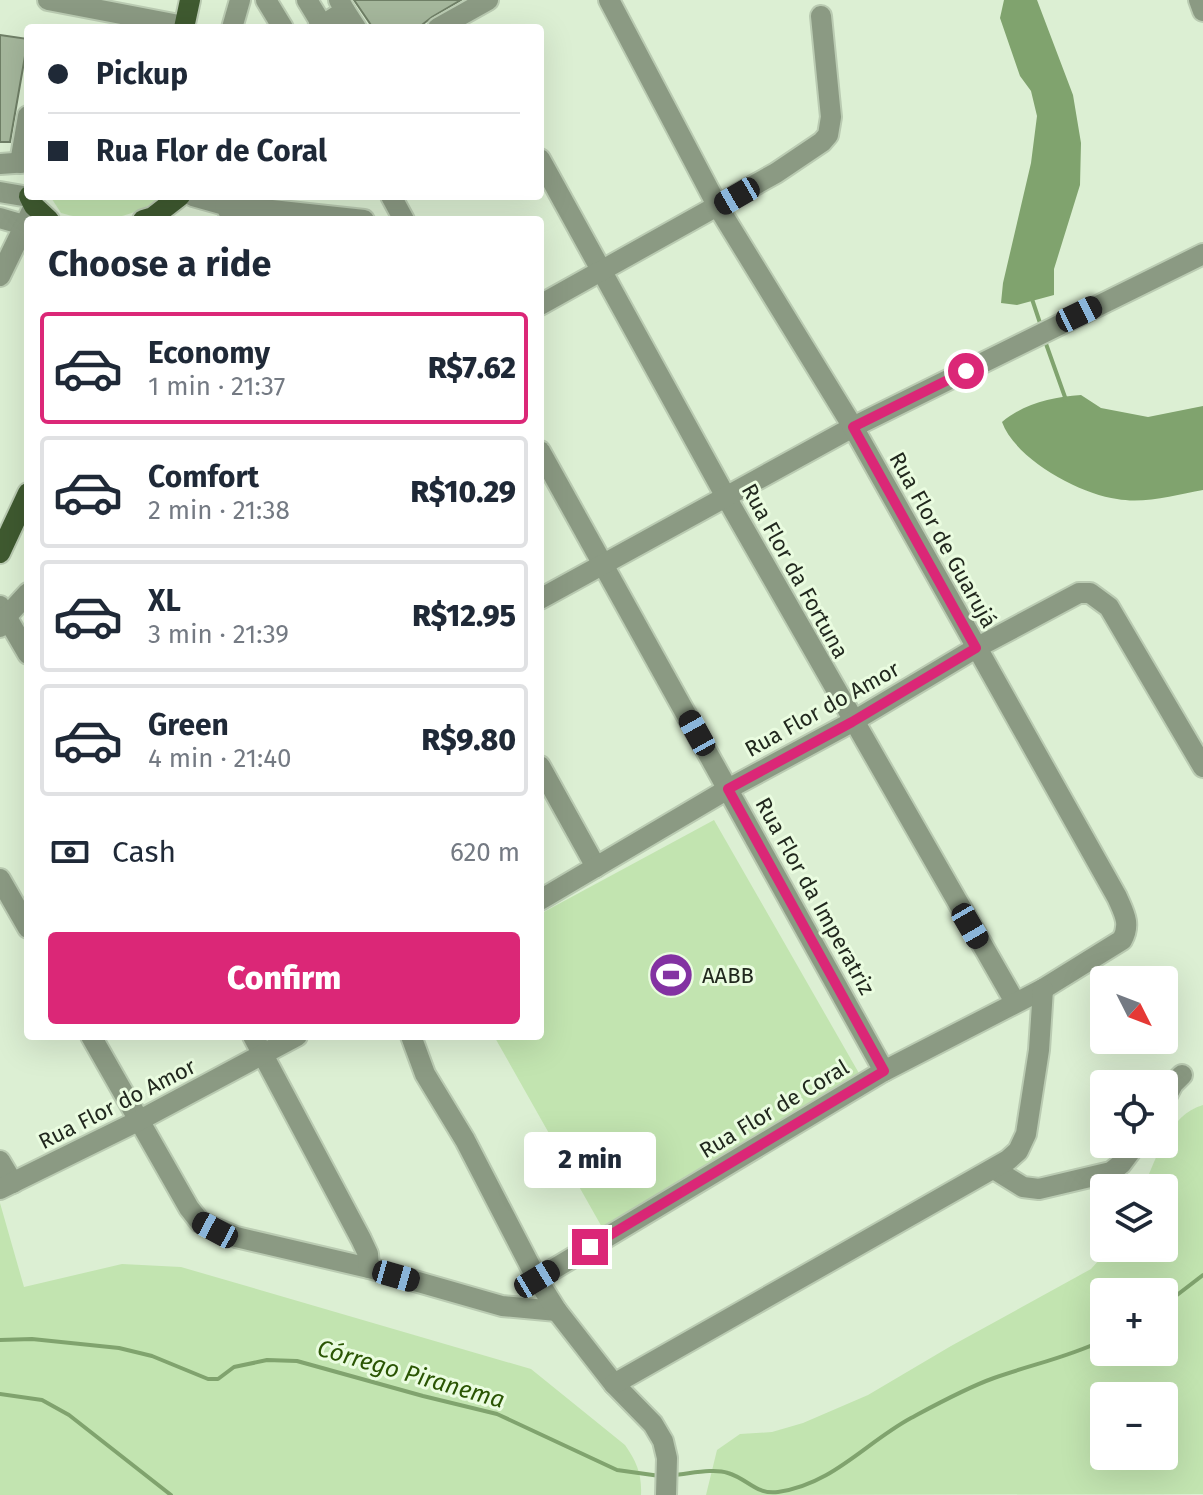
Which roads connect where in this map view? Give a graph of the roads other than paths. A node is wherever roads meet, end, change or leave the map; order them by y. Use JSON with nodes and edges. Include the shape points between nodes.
{"nodes":[{"id":1,"x":49,"y":0,"type":"edge"},
{"id":2,"x":190,"y":0,"type":"edge"},
{"id":3,"x":266,"y":0,"type":"edge"},
{"id":4,"x":307,"y":0,"type":"edge"},
{"id":5,"x":488,"y":0,"type":"edge"},
{"id":6,"x":609,"y":0,"type":"edge"},
{"id":7,"x":1199,"y":0,"type":"edge"},
{"id":8,"x":1203,"y":11,"type":"edge"},
{"id":9,"x":346,"y":13,"type":"edge"},
{"id":10,"x":821,"y":16,"type":"dead end"},
{"id":11,"x":132,"y":22,"type":"edge"},
{"id":12,"x":465,"y":22,"type":"edge"},
{"id":13,"x":153,"y":24,"type":"edge"},
{"id":14,"x":185,"y":24,"type":"edge"},
{"id":15,"x":281,"y":24,"type":"edge"},
{"id":16,"x":319,"y":24,"type":"edge"},
{"id":17,"x":326,"y":24,"type":"edge"},
{"id":18,"x":24,"y":132,"type":"edge"},
{"id":19,"x":16,"y":163,"type":"edge"},
{"id":20,"x":544,"y":166,"type":"edge"},
{"id":21,"x":0,"y":192,"type":"edge"},
{"id":22,"x":175,"y":200,"type":"edge"},
{"id":23,"x":201,"y":200,"type":"edge"},
{"id":24,"x":35,"y":205,"type":"edge"},
{"id":25,"x":718,"y":207,"type":"junction"},
{"id":26,"x":229,"y":213,"type":"edge"},
{"id":27,"x":153,"y":216,"type":"edge"},
{"id":28,"x":287,"y":216,"type":"edge"},
{"id":29,"x":0,"y":218,"type":"edge"},
{"id":30,"x":24,"y":225,"type":"joint"},
{"id":31,"x":1203,"y":254,"type":"edge"},
{"id":32,"x":602,"y":271,"type":"junction"},
{"id":33,"x":0,"y":276,"type":"edge"},
{"id":34,"x":544,"y":303,"type":"edge"},
{"id":35,"x":853,"y":427,"type":"junction"},
{"id":36,"x":544,"y":458,"type":"edge"},
{"id":37,"x":726,"y":497,"type":"junction"},
{"id":38,"x":24,"y":502,"type":"edge"},
{"id":39,"x":0,"y":553,"type":"edge"},
{"id":40,"x":604,"y":565,"type":"junction"},
{"id":41,"x":24,"y":597,"type":"edge"},
{"id":42,"x":544,"y":597,"type":"edge"},
{"id":43,"x":1,"y":617,"type":"edge"},
{"id":44,"x":976,"y":648,"type":"junction"},
{"id":45,"x":24,"y":649,"type":"edge"},
{"id":46,"x":852,"y":722,"type":"junction"},
{"id":47,"x":1203,"y":767,"type":"edge"},
{"id":48,"x":544,"y":773,"type":"edge"},
{"id":49,"x":728,"y":789,"type":"junction"},
{"id":50,"x":596,"y":867,"type":"junction"},
{"id":51,"x":0,"y":879,"type":"edge"},
{"id":52,"x":13,"y":896,"type":"edge"},
{"id":53,"x":544,"y":898,"type":"edge"},
{"id":54,"x":24,"y":919,"type":"edge"},
{"id":55,"x":1122,"y":940,"type":"joint"},
{"id":56,"x":1043,"y":989,"type":"junction"},
{"id":57,"x":1015,"y":1002,"type":"junction"},
{"id":58,"x":93,"y":1040,"type":"edge"},
{"id":59,"x":255,"y":1040,"type":"edge"},
{"id":60,"x":290,"y":1040,"type":"edge"},
{"id":61,"x":412,"y":1040,"type":"edge"},
{"id":62,"x":264,"y":1055,"type":"junction"},
{"id":63,"x":884,"y":1071,"type":"junction"},
{"id":64,"x":1182,"y":1075,"type":"dead end"},
{"id":65,"x":1178,"y":1079,"type":"edge"},
{"id":66,"x":140,"y":1120,"type":"junction"},
{"id":67,"x":1126,"y":1158,"type":"edge"},
{"id":68,"x":0,"y":1161,"type":"edge"},
{"id":69,"x":994,"y":1169,"type":"junction"},
{"id":70,"x":7,"y":1186,"type":"edge"},
{"id":71,"x":369,"y":1268,"type":"junction"},
{"id":72,"x":537,"y":1279,"type":"junction"},
{"id":73,"x":557,"y":1311,"type":"junction"},
{"id":74,"x":614,"y":1384,"type":"junction"},
{"id":75,"x":666,"y":1495,"type":"edge"}],
"edges":[{"from":1,"to":11,"type":"street"},
{"from":2,"to":14,"type":"main road"},
{"from":3,"to":15,"type":"street"},
{"from":4,"to":16,"type":"street"},
{"from":5,"to":12,"type":"street"},
{"from":6,"to":25,"type":"street","name":"Rua Flor de Guarujá"},
{"from":7,"to":8,"type":"street"},
{"from":9,"to":17,"type":"street"},
{"from":10,"to":25,"type":"street","via":[[831,117],[828,135],[799,159]]},
{"from":11,"to":13,"type":"street"},
{"from":18,"to":19,"type":"street"},
{"from":20,"to":32,"type":"street","name":"Rua Flor da Fortuna"},
{"from":21,"to":24,"type":"street"},
{"from":22,"to":27,"type":"main road"},
{"from":23,"to":26,"type":"street"},
{"from":25,"to":32,"type":"street"},
{"from":25,"to":35,"type":"street","name":"Rua Flor de Guarujá"},
{"from":26,"to":28,"type":"street"},
{"from":29,"to":30,"type":"street"},
{"from":30,"to":33,"type":"street"},
{"from":31,"to":35,"type":"street"},
{"from":32,"to":34,"type":"street"},
{"from":32,"to":37,"type":"street","name":"Rua Flor da Fortuna"},
{"from":35,"to":37,"type":"street"},
{"from":35,"to":44,"type":"street","name":"Rua Flor de Guarujá"},
{"from":36,"to":40,"type":"street","name":"Rua Flor da Imperatriz"},
{"from":37,"to":40,"type":"street"},
{"from":37,"to":46,"type":"street","name":"Rua Flor da Fortuna"},
{"from":38,"to":39,"type":"main road"},
{"from":40,"to":42,"type":"street"},
{"from":40,"to":49,"type":"street","name":"Rua Flor da Imperatriz"},
{"from":41,"to":43,"type":"street"},
{"from":43,"to":45,"type":"street"},
{"from":44,"to":46,"type":"street","name":"Rua Flor do Amor"},
{"from":44,"to":47,"type":"street","name":"Rua Flor do Amor","via":[[1071,597],[1090,593],[1109,607]]},
{"from":44,"to":55,"type":"street","name":"Rua Flor de Guarujá","via":[[1117,897],[1128,929]]},
{"from":46,"to":49,"type":"street","name":"Rua Flor do Amor"},
{"from":46,"to":57,"type":"street","name":"Rua Flor da Fortuna"},
{"from":48,"to":50,"type":"street"},
{"from":49,"to":50,"type":"street","name":"Rua Flor do Amor"},
{"from":49,"to":63,"type":"street","name":"Rua Flor da Imperatriz"},
{"from":50,"to":53,"type":"street","name":"Rua Flor do Amor"},
{"from":51,"to":52,"type":"street"},
{"from":52,"to":54,"type":"street"},
{"from":55,"to":56,"type":"street","name":"Rua Flor de Coral"},
{"from":56,"to":57,"type":"street","name":"Rua Flor de Coral"},
{"from":56,"to":69,"type":"street","via":[[1026,1134],[1018,1151]]},
{"from":57,"to":63,"type":"street","name":"Rua Flor de Coral"},
{"from":58,"to":66,"type":"street"},
{"from":59,"to":62,"type":"street"},
{"from":60,"to":62,"type":"street","name":"Rua Flor do Amor"},
{"from":61,"to":72,"type":"street","via":[[425,1074]]},
{"from":62,"to":66,"type":"street","name":"Rua Flor do Amor"},
{"from":62,"to":71,"type":"street","via":[[361,1239]]},
{"from":63,"to":72,"type":"street","name":"Rua Flor de Coral"},
{"from":64,"to":65,"type":"street"},
{"from":66,"to":70,"type":"street","name":"Rua Flor do Amor"},
{"from":66,"to":71,"type":"street","via":[[200,1222],[236,1237]]},
{"from":67,"to":69,"type":"street","via":[[1111,1172],[1039,1189],[1023,1187]]},
{"from":68,"to":70,"type":"street"},
{"from":69,"to":74,"type":"street"},
{"from":71,"to":73,"type":"street","via":[[502,1306]]},
{"from":72,"to":73,"type":"street"},
{"from":73,"to":74,"type":"street"},
{"from":74,"to":75,"type":"street","via":[[663,1441]]}]}
